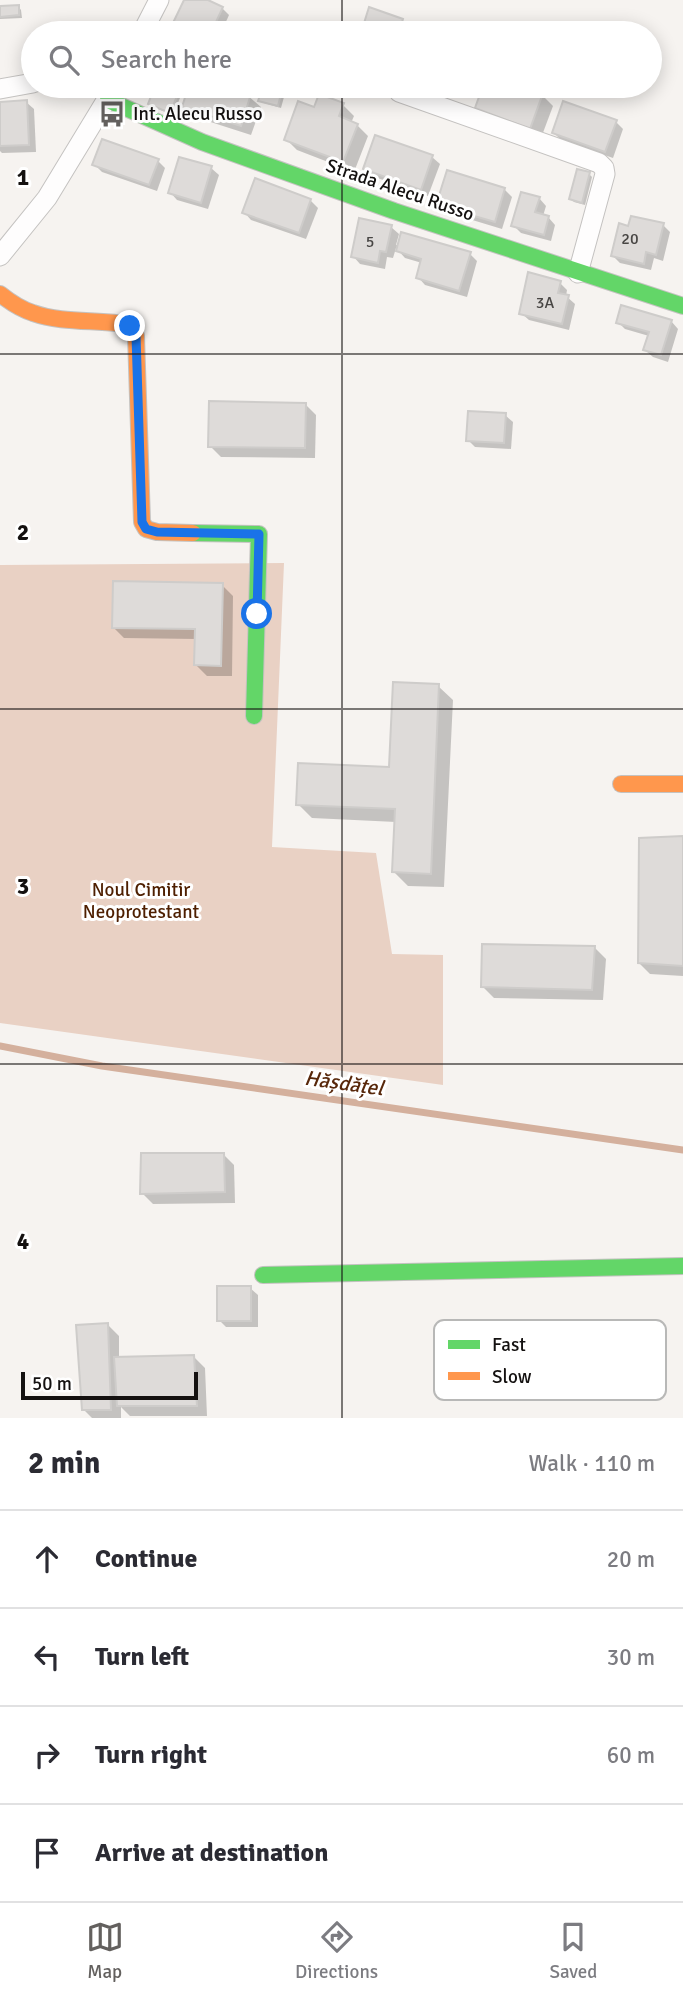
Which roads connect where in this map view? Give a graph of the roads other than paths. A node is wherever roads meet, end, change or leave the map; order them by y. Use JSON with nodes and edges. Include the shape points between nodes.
{"nodes":[{"id":1,"x":159,"y":0,"type":"edge"},
{"id":2,"x":148,"y":21,"type":"edge"},
{"id":3,"x":21,"y":85,"type":"edge"},
{"id":4,"x":0,"y":89,"type":"edge"},
{"id":5,"x":108,"y":98,"type":"edge"},
{"id":6,"x":121,"y":98,"type":"edge"},
{"id":7,"x":416,"y":98,"type":"edge"},
{"id":8,"x":3,"y":249,"type":"edge"},
{"id":9,"x":578,"y":273,"type":"junction"},
{"id":10,"x":0,"y":294,"type":"edge"},
{"id":11,"x":683,"y":306,"type":"edge"},
{"id":12,"x":254,"y":716,"type":"dead end"},
{"id":13,"x":621,"y":784,"type":"dead end"},
{"id":14,"x":683,"y":785,"type":"edge"},
{"id":15,"x":683,"y":1266,"type":"edge"},
{"id":16,"x":263,"y":1275,"type":"dead end"}],
"edges":[{"from":1,"to":2,"type":"street"},
{"from":3,"to":4,"type":"street"},
{"from":5,"to":8,"type":"street","via":[[47,198]]},
{"from":6,"to":9,"type":"street","name":"Strada Alecu Russo","via":[[215,146]]},
{"from":7,"to":9,"type":"street","via":[[604,168]]},
{"from":9,"to":11,"type":"street","name":"Strada Alecu Russo"},
{"from":10,"to":12,"type":"street","via":[[30,314],[130,326],[136,336],[142,522],[146,529],[259,534]]},
{"from":13,"to":14,"type":"street"},
{"from":15,"to":16,"type":"street"}]}
